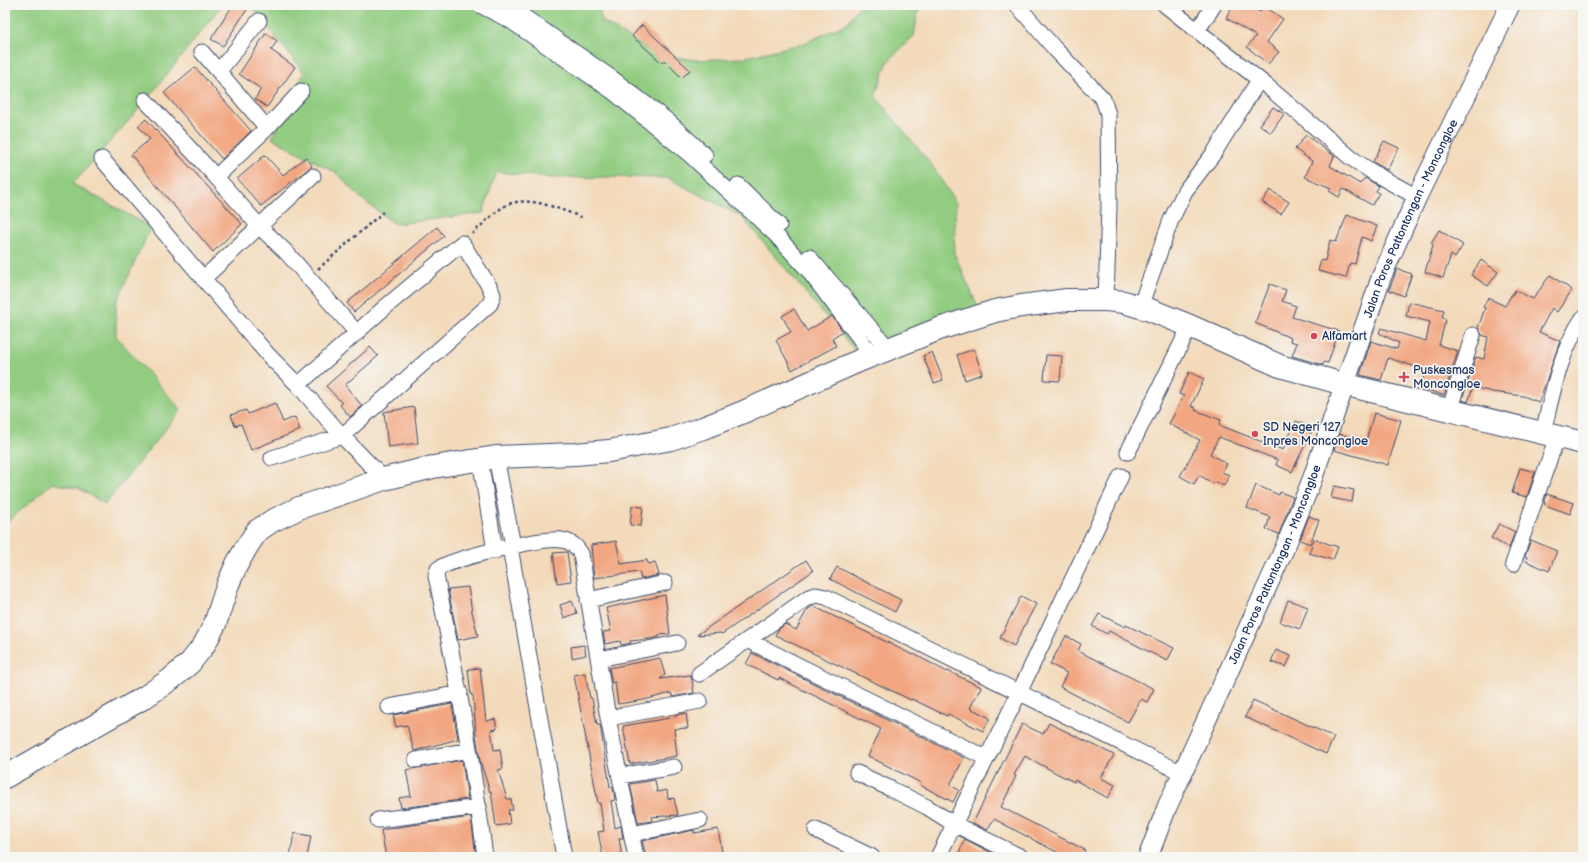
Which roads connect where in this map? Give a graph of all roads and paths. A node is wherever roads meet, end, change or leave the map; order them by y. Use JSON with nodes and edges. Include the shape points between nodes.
{"nodes":[{"id":1,"x":480,"y":5,"type":"edge"},
{"id":2,"x":507,"y":5,"type":"edge"},
{"id":3,"x":1017,"y":5,"type":"edge"},
{"id":4,"x":1165,"y":5,"type":"edge"},
{"id":5,"x":1214,"y":5,"type":"edge"},
{"id":6,"x":1510,"y":5,"type":"edge"},
{"id":7,"x":259,"y":21,"type":"dead end"},
{"id":8,"x":1197,"y":31,"type":"junction"},
{"id":9,"x":202,"y":52,"type":"dead end"},
{"id":10,"x":219,"y":71,"type":"junction"},
{"id":11,"x":1259,"y":80,"type":"junction"},
{"id":12,"x":301,"y":91,"type":"dead end"},
{"id":13,"x":145,"y":100,"type":"dead end"},
{"id":14,"x":267,"y":128,"type":"junction"},
{"id":15,"x":102,"y":159,"type":"dead end"},
{"id":16,"x":313,"y":176,"type":"dead end"},
{"id":17,"x":216,"y":177,"type":"junction"},
{"id":18,"x":1417,"y":197,"type":"junction"},
{"id":19,"x":383,"y":212,"type":"dead end"},
{"id":20,"x":584,"y":218,"type":"dead end"},
{"id":21,"x":260,"y":227,"type":"junction"},
{"id":22,"x":462,"y":243,"type":"junction"},
{"id":23,"x":309,"y":278,"type":"junction"},
{"id":24,"x":204,"y":279,"type":"junction"},
{"id":25,"x":1106,"y":300,"type":"junction"},
{"id":26,"x":1140,"y":307,"type":"junction"},
{"id":27,"x":1583,"y":318,"type":"edge"},
{"id":28,"x":1190,"y":326,"type":"junction"},
{"id":29,"x":357,"y":333,"type":"junction"},
{"id":30,"x":1473,"y":335,"type":"dead end"},
{"id":31,"x":881,"y":352,"type":"junction"},
{"id":32,"x":1343,"y":384,"type":"junction"},
{"id":33,"x":298,"y":385,"type":"junction"},
{"id":34,"x":1449,"y":411,"type":"junction"},
{"id":35,"x":1550,"y":435,"type":"junction"},
{"id":36,"x":342,"y":436,"type":"junction"},
{"id":37,"x":1583,"y":443,"type":"edge"},
{"id":38,"x":1128,"y":452,"type":"dead end"},
{"id":39,"x":272,"y":458,"type":"dead end"},
{"id":40,"x":488,"y":458,"type":"junction"},
{"id":41,"x":1121,"y":476,"type":"dead end"},
{"id":42,"x":384,"y":479,"type":"junction"},
{"id":43,"x":511,"y":546,"type":"junction"},
{"id":44,"x":495,"y":551,"type":"junction"},
{"id":45,"x":1513,"y":564,"type":"dead end"},
{"id":46,"x":664,"y":583,"type":"dead end"},
{"id":47,"x":588,"y":600,"type":"junction"},
{"id":48,"x":747,"y":640,"type":"junction"},
{"id":49,"x":677,"y":642,"type":"dead end"},
{"id":50,"x":599,"y":659,"type":"junction"},
{"id":51,"x":699,"y":674,"type":"dead end"},
{"id":52,"x":460,"y":693,"type":"junction"},
{"id":53,"x":1019,"y":693,"type":"junction"},
{"id":54,"x":700,"y":701,"type":"dead end"},
{"id":55,"x":389,"y":707,"type":"dead end"},
{"id":56,"x":608,"y":718,"type":"junction"},
{"id":57,"x":469,"y":750,"type":"junction"},
{"id":58,"x":986,"y":758,"type":"junction"},
{"id":59,"x":416,"y":760,"type":"dead end"},
{"id":60,"x":674,"y":767,"type":"dead end"},
{"id":61,"x":857,"y":773,"type":"dead end"},
{"id":62,"x":1182,"y":773,"type":"junction"},
{"id":63,"x":620,"y":776,"type":"junction"},
{"id":64,"x":5,"y":777,"type":"edge"},
{"id":65,"x":479,"y":807,"type":"junction"},
{"id":66,"x":378,"y":820,"type":"dead end"},
{"id":67,"x":700,"y":820,"type":"dead end"},
{"id":68,"x":954,"y":824,"type":"junction"},
{"id":69,"x":816,"y":830,"type":"dead end"},
{"id":70,"x":632,"y":834,"type":"junction"},
{"id":71,"x":485,"y":857,"type":"edge"},
{"id":72,"x":564,"y":857,"type":"edge"},
{"id":73,"x":636,"y":857,"type":"edge"},
{"id":74,"x":872,"y":857,"type":"edge"},
{"id":75,"x":938,"y":857,"type":"edge"},
{"id":76,"x":1021,"y":857,"type":"edge"},
{"id":77,"x":1148,"y":857,"type":"edge"}],
"edges":[{"from":1,"to":31,"type":"street","via":[[511,21],[612,91],[690,155],[775,234]]},
{"from":2,"to":31,"type":"street","via":[[668,121],[762,208],[819,267]]},
{"from":3,"to":25,"type":"street","via":[[1103,99],[1108,114]]},
{"from":4,"to":8,"type":"street"},
{"from":5,"to":8,"type":"street"},
{"from":6,"to":18,"type":"street","name":"Jalan Poros Pattontongan - Moncongloe"},
{"from":7,"to":10,"type":"street"},
{"from":8,"to":11,"type":"street"},
{"from":9,"to":10,"type":"street"},
{"from":10,"to":14,"type":"street"},
{"from":11,"to":18,"type":"street","via":[[1352,158]]},
{"from":11,"to":26,"type":"street","via":[[1214,153],[1185,191],[1171,220]]},
{"from":12,"to":14,"type":"street"},
{"from":13,"to":17,"type":"street"},
{"from":14,"to":17,"type":"street"},
{"from":15,"to":24,"type":"street"},
{"from":16,"to":21,"type":"street"},
{"from":17,"to":21,"type":"street"},
{"from":18,"to":32,"type":"street","name":"Jalan Poros Pattontongan - Moncongloe","via":[[1380,278]]},
{"from":19,"to":23,"type":"path"},
{"from":20,"to":22,"type":"path","via":[[554,207],[524,202],[510,203]]},
{"from":21,"to":23,"type":"street"},
{"from":21,"to":24,"type":"street"},
{"from":22,"to":29,"type":"street"},
{"from":22,"to":36,"type":"street","via":[[489,286],[493,295],[490,304]]},
{"from":23,"to":29,"type":"street"},
{"from":24,"to":33,"type":"street","via":[[269,356]]},
{"from":25,"to":26,"type":"main road"},
{"from":25,"to":31,"type":"main road","via":[[1067,300],[995,311]]},
{"from":26,"to":28,"type":"main road"},
{"from":27,"to":35,"type":"street","via":[[1573,335],[1557,375]]},
{"from":28,"to":32,"type":"main road","via":[[1280,366]]},
{"from":28,"to":38,"type":"street"},
{"from":29,"to":33,"type":"street"},
{"from":30,"to":34,"type":"street"},
{"from":31,"to":40,"type":"main road","via":[[735,416],[671,439],[595,452]]},
{"from":32,"to":34,"type":"main road"},
{"from":32,"to":62,"type":"street","name":"Jalan Poros Pattontongan - Moncongloe","via":[[1313,477],[1286,545]]},
{"from":33,"to":36,"type":"street"},
{"from":34,"to":35,"type":"main road"},
{"from":35,"to":37,"type":"main road"},
{"from":35,"to":45,"type":"street"},
{"from":36,"to":39,"type":"street"},
{"from":36,"to":42,"type":"street"},
{"from":40,"to":42,"type":"main road"},
{"from":40,"to":43,"type":"street"},
{"from":40,"to":44,"type":"street"},
{"from":41,"to":53,"type":"street"},
{"from":42,"to":64,"type":"main road","via":[[299,508],[257,531],[237,564],[215,624],[204,645],[190,663],[145,697]]},
{"from":43,"to":44,"type":"street"},
{"from":43,"to":47,"type":"street","via":[[561,540],[575,545],[581,554]]},
{"from":43,"to":72,"type":"street"},
{"from":44,"to":52,"type":"street","via":[[450,562],[438,569],[436,576]]},
{"from":46,"to":47,"type":"street"},
{"from":47,"to":50,"type":"street"},
{"from":48,"to":51,"type":"street"},
{"from":48,"to":53,"type":"street","via":[[809,597],[816,595],[826,597]]},
{"from":48,"to":58,"type":"street"},
{"from":49,"to":50,"type":"street"},
{"from":50,"to":56,"type":"street"},
{"from":52,"to":55,"type":"street"},
{"from":52,"to":57,"type":"street"},
{"from":53,"to":58,"type":"street"},
{"from":53,"to":62,"type":"street"},
{"from":54,"to":56,"type":"street"},
{"from":56,"to":63,"type":"street"},
{"from":57,"to":59,"type":"street"},
{"from":57,"to":65,"type":"street"},
{"from":58,"to":68,"type":"street"},
{"from":60,"to":63,"type":"street"},
{"from":61,"to":68,"type":"street","via":[[927,807]]},
{"from":62,"to":77,"type":"street","name":"Jalan Poros Pattontongan - Moncongloe"},
{"from":63,"to":70,"type":"street"},
{"from":65,"to":66,"type":"street"},
{"from":65,"to":71,"type":"street"},
{"from":67,"to":70,"type":"street"},
{"from":68,"to":75,"type":"street"},
{"from":68,"to":76,"type":"street"},
{"from":69,"to":74,"type":"street"},
{"from":70,"to":73,"type":"street"}]}
